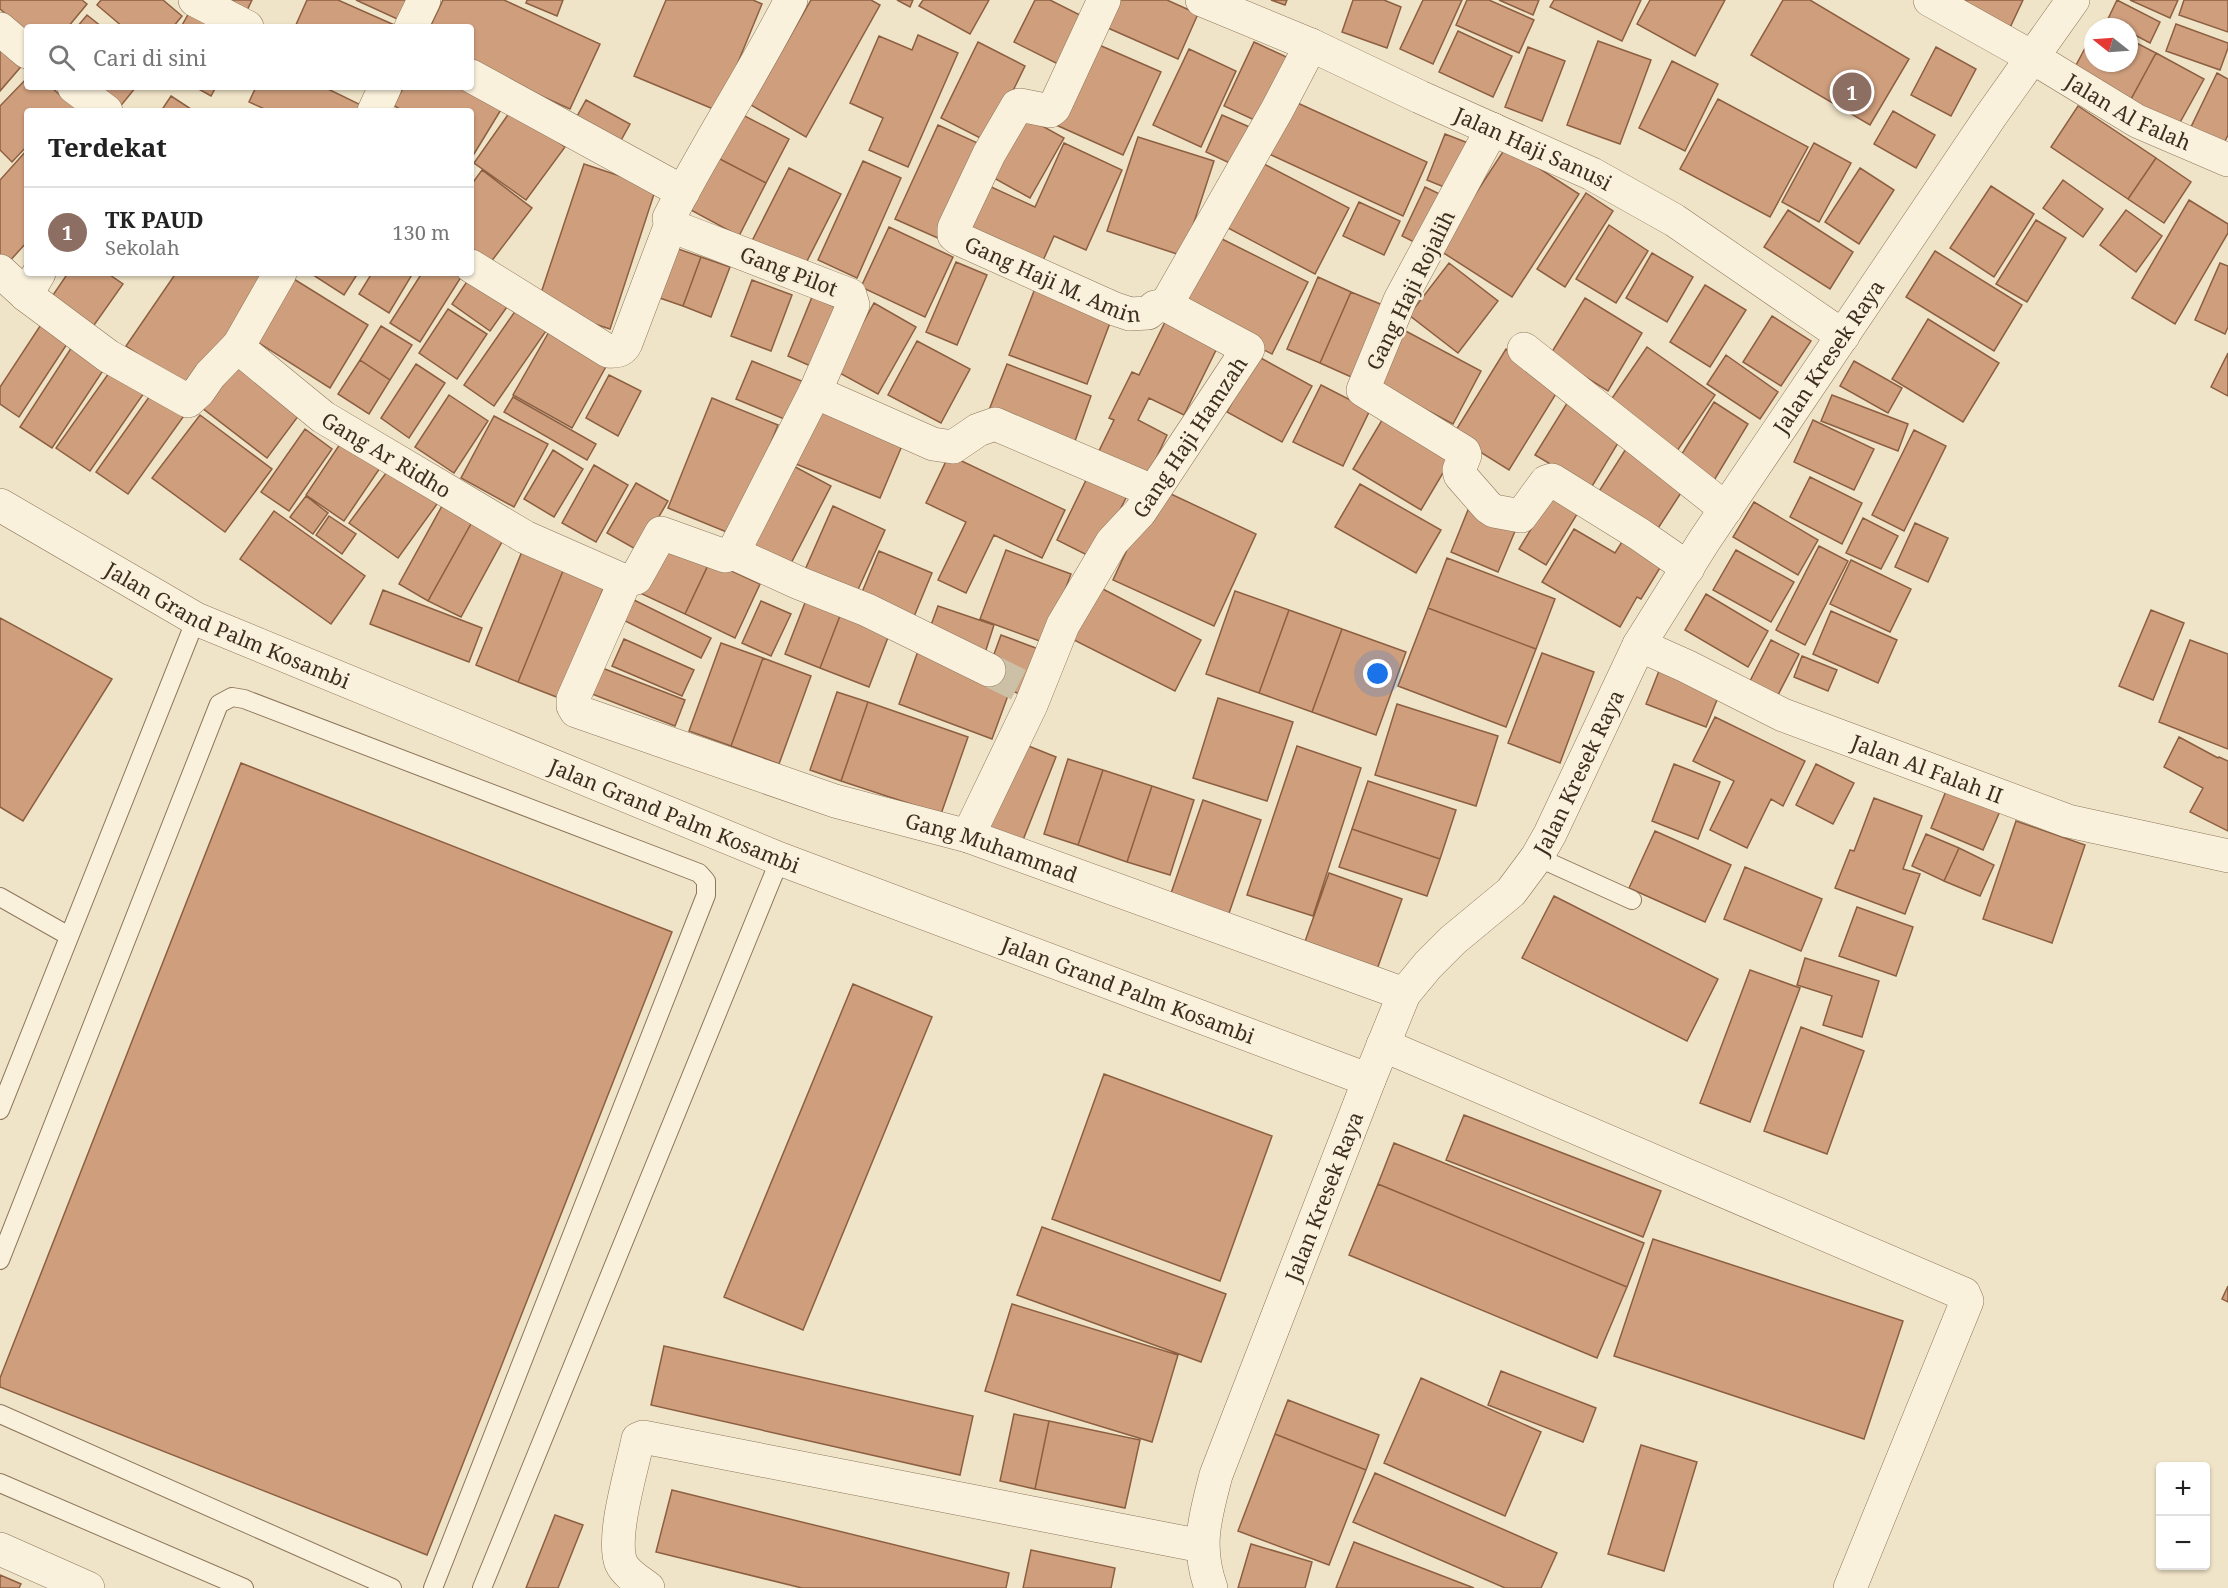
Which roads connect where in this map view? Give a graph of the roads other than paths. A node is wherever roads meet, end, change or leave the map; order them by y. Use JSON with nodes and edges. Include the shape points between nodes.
{"nodes":[{"id":1,"x":195,"y":0,"type":"edge"},
{"id":2,"x":424,"y":0,"type":"edge"},
{"id":3,"x":792,"y":0,"type":"edge"},
{"id":4,"x":1104,"y":0,"type":"edge"},
{"id":5,"x":1202,"y":0,"type":"edge"},
{"id":6,"x":1930,"y":0,"type":"edge"},
{"id":7,"x":2073,"y":0,"type":"edge"},
{"id":8,"x":241,"y":24,"type":"edge"},
{"id":9,"x":412,"y":24,"type":"edge"},
{"id":10,"x":0,"y":29,"type":"edge"},
{"id":11,"x":1311,"y":45,"type":"junction"},
{"id":12,"x":24,"y":49,"type":"edge"},
{"id":13,"x":2032,"y":57,"type":"junction"},
{"id":14,"x":474,"y":78,"type":"edge"},
{"id":15,"x":78,"y":90,"type":"edge"},
{"id":16,"x":102,"y":108,"type":"edge"},
{"id":17,"x":1492,"y":129,"type":"junction"},
{"id":18,"x":2228,"y":160,"type":"edge"},
{"id":19,"x":683,"y":192,"type":"junction"},
{"id":20,"x":671,"y":224,"type":"junction"},
{"id":21,"x":474,"y":268,"type":"edge"},
{"id":22,"x":0,"y":272,"type":"edge"},
{"id":23,"x":278,"y":276,"type":"edge"},
{"id":24,"x":33,"y":284,"type":"edge"},
{"id":25,"x":1166,"y":305,"type":"junction"},
{"id":26,"x":1843,"y":336,"type":"junction"},
{"id":27,"x":239,"y":345,"type":"junction"},
{"id":28,"x":1524,"y":349,"type":"dead end"},
{"id":29,"x":815,"y":392,"type":"junction"},
{"id":30,"x":1152,"y":491,"type":"junction"},
{"id":31,"x":0,"y":506,"type":"edge"},
{"id":32,"x":1726,"y":509,"type":"junction"},
{"id":33,"x":733,"y":553,"type":"junction"},
{"id":34,"x":1688,"y":568,"type":"junction"},
{"id":35,"x":625,"y":581,"type":"junction"},
{"id":36,"x":196,"y":619,"type":"junction"},
{"id":37,"x":1639,"y":645,"type":"junction"},
{"id":38,"x":989,"y":670,"type":"tunnel mouth"},
{"id":39,"x":968,"y":836,"type":"junction"},
{"id":40,"x":2228,"y":856,"type":"edge"},
{"id":41,"x":1537,"y":857,"type":"junction"},
{"id":42,"x":780,"y":860,"type":"junction"},
{"id":43,"x":0,"y":897,"type":"edge"},
{"id":44,"x":1632,"y":900,"type":"dead end"},
{"id":45,"x":69,"y":936,"type":"junction"},
{"id":46,"x":1404,"y":994,"type":"junction"},
{"id":47,"x":1383,"y":1044,"type":"junction"},
{"id":48,"x":1369,"y":1080,"type":"junction"},
{"id":49,"x":0,"y":1110,"type":"edge"},
{"id":50,"x":6,"y":1228,"type":"edge"},
{"id":51,"x":0,"y":1260,"type":"edge"},
{"id":52,"x":0,"y":1414,"type":"edge"},
{"id":53,"x":0,"y":1483,"type":"edge"},
{"id":54,"x":1202,"y":1546,"type":"junction"},
{"id":55,"x":0,"y":1549,"type":"edge"},
{"id":56,"x":88,"y":1588,"type":"edge"},
{"id":57,"x":244,"y":1588,"type":"edge"},
{"id":58,"x":392,"y":1588,"type":"edge"},
{"id":59,"x":433,"y":1588,"type":"edge"},
{"id":60,"x":482,"y":1588,"type":"edge"},
{"id":61,"x":648,"y":1588,"type":"edge"},
{"id":62,"x":1211,"y":1588,"type":"edge"},
{"id":63,"x":1850,"y":1588,"type":"edge"}],
"edges":[{"from":1,"to":8,"type":"street"},
{"from":2,"to":9,"type":"street"},
{"from":3,"to":19,"type":"street"},
{"from":4,"to":25,"type":"street","name":"Gang Haji M. Amin","via":[[1054,108],[1050,111],[1017,106],[989,154],[954,234],[1115,309],[1148,314],[1155,307]]},
{"from":5,"to":11,"type":"street","name":"Jalan Haji Sanusi"},
{"from":6,"to":13,"type":"street","name":"Jalan Al Falah"},
{"from":7,"to":13,"type":"street","name":"Jalan Kresek Raya"},
{"from":10,"to":12,"type":"street"},
{"from":11,"to":17,"type":"street","name":"Jalan Haji Sanusi"},
{"from":11,"to":25,"type":"street"},
{"from":13,"to":18,"type":"street","name":"Jalan Al Falah","via":[[2137,121]]},
{"from":13,"to":26,"type":"street","name":"Jalan Kresek Raya"},
{"from":14,"to":19,"type":"street"},
{"from":15,"to":16,"type":"street"},
{"from":17,"to":26,"type":"street","name":"Jalan Haji Sanusi","via":[[1592,174],[1674,220]]},
{"from":17,"to":34,"type":"street","name":"Gang Haji Rojalih","via":[[1400,300],[1363,390],[1464,452],[1460,475],[1494,511],[1521,516],[1546,482],[1552,480]]},
{"from":19,"to":20,"type":"street","via":[[669,218]]},
{"from":20,"to":21,"type":"street","via":[[626,343],[616,352],[608,351]]},
{"from":20,"to":29,"type":"street","name":"Gang Pilot","via":[[852,297],[853,305]]},
{"from":22,"to":24,"type":"street"},
{"from":23,"to":27,"type":"street"},
{"from":24,"to":27,"type":"street","via":[[108,356],[188,401]]},
{"from":25,"to":30,"type":"street","name":"Gang Haji Hamzah","via":[[1248,349]]},
{"from":26,"to":32,"type":"street","name":"Jalan Kresek Raya"},
{"from":27,"to":35,"type":"street","name":"Gang Ar Ridho","via":[[323,417],[525,537]]},
{"from":28,"to":32,"type":"street"},
{"from":29,"to":30,"type":"street","via":[[933,444],[953,447],[995,424]]},
{"from":29,"to":33,"type":"street","name":"Gang Pilot"},
{"from":30,"to":39,"type":"street","name":"Gang Haji Hamzah","via":[[1140,512],[1112,542],[1063,625]]},
{"from":31,"to":36,"type":"street","name":"Jalan Grand Palm Kosambi"},
{"from":32,"to":34,"type":"street","name":"Jalan Kresek Raya"},
{"from":33,"to":35,"type":"street","via":[[725,556],[661,533],[636,578]]},
{"from":33,"to":38,"type":"street","via":[[904,627]]},
{"from":34,"to":37,"type":"street","name":"Jalan Kresek Raya"},
{"from":35,"to":39,"type":"street","name":"Gang Muhammad","via":[[573,699],[576,711],[835,801]]},
{"from":36,"to":42,"type":"street","name":"Jalan Grand Palm Kosambi"},
{"from":36,"to":45,"type":"lane"},
{"from":37,"to":40,"type":"street","name":"Jalan Al Falah II","via":[[1783,715],[2068,821]]},
{"from":37,"to":41,"type":"street","name":"Jalan Kresek Raya"},
{"from":39,"to":46,"type":"street","name":"Gang Muhammad"},
{"from":41,"to":44,"type":"lane"},
{"from":41,"to":46,"type":"street","name":"Jalan Kresek Raya","via":[[1511,892],[1453,940]]},
{"from":42,"to":48,"type":"street","name":"Jalan Grand Palm Kosambi"},
{"from":42,"to":60,"type":"lane"},
{"from":43,"to":45,"type":"lane"},
{"from":45,"to":49,"type":"lane"},
{"from":46,"to":47,"type":"street","name":"Jalan Kresek Raya"},
{"from":47,"to":48,"type":"street","name":"Jalan Kresek Raya"},
{"from":47,"to":63,"type":"street","via":[[1964,1294],[1966,1301]]},
{"from":48,"to":54,"type":"street","name":"Jalan Kresek Raya","via":[[1216,1475]]},
{"from":50,"to":51,"type":"lane"},
{"from":50,"to":59,"type":"lane","via":[[219,704],[232,697],[699,873],[706,881],[706,895]]},
{"from":52,"to":58,"type":"lane"},
{"from":53,"to":57,"type":"lane"},
{"from":54,"to":61,"type":"street","via":[[643,1437],[638,1439],[619,1531],[619,1551],[627,1572]]},
{"from":54,"to":62,"type":"street","name":"Jalan Kresek Raya"},
{"from":55,"to":56,"type":"street"}]}
